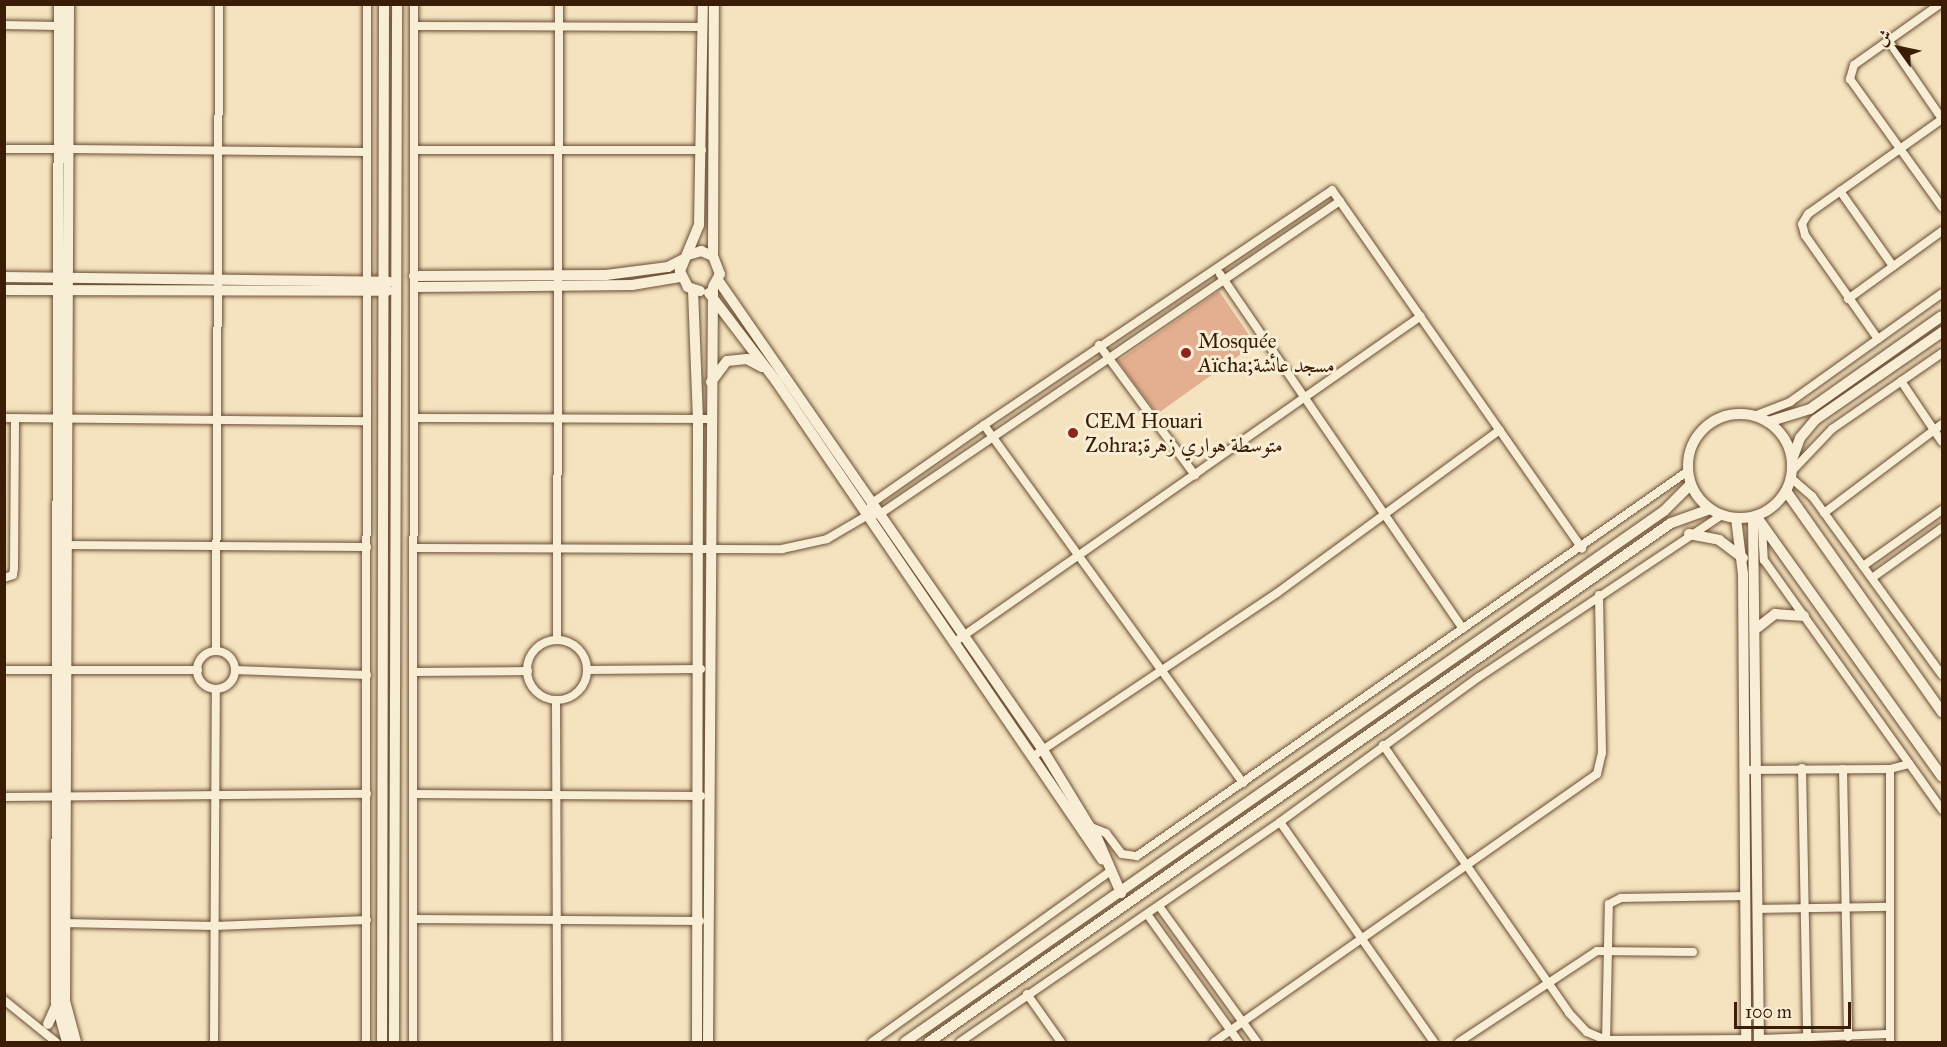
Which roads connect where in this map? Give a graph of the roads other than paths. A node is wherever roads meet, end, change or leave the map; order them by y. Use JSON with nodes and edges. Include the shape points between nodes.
{"nodes":[{"id":1,"x":58,"y":4,"type":"edge"},
{"id":2,"x":69,"y":4,"type":"edge"},
{"id":3,"x":219,"y":4,"type":"edge"},
{"id":4,"x":367,"y":4,"type":"edge"},
{"id":5,"x":384,"y":4,"type":"edge"},
{"id":6,"x":397,"y":4,"type":"edge"},
{"id":7,"x":414,"y":4,"type":"edge"},
{"id":8,"x":559,"y":4,"type":"edge"},
{"id":9,"x":703,"y":4,"type":"edge"},
{"id":10,"x":714,"y":4,"type":"edge"},
{"id":11,"x":1940,"y":4,"type":"edge"},
{"id":12,"x":559,"y":24,"type":"junction"},
{"id":13,"x":4,"y":25,"type":"edge"},
{"id":14,"x":58,"y":26,"type":"junction"},
{"id":15,"x":414,"y":26,"type":"junction"},
{"id":16,"x":703,"y":27,"type":"junction"},
{"id":17,"x":1888,"y":40,"type":"junction"},
{"id":18,"x":1942,"y":119,"type":"edge"},
{"id":19,"x":1901,"y":148,"type":"junction"},
{"id":20,"x":4,"y":149,"type":"edge"},
{"id":21,"x":55,"y":149,"type":"junction"},
{"id":22,"x":69,"y":149,"type":"junction"},
{"id":23,"x":414,"y":150,"type":"junction"},
{"id":24,"x":559,"y":150,"type":"junction"},
{"id":25,"x":702,"y":150,"type":"junction"},
{"id":26,"x":218,"y":152,"type":"junction"},
{"id":27,"x":367,"y":152,"type":"junction"},
{"id":28,"x":1840,"y":191,"type":"junction"},
{"id":29,"x":1340,"y":201,"type":"junction"},
{"id":30,"x":1942,"y":207,"type":"edge"},
{"id":31,"x":1942,"y":231,"type":"edge"},
{"id":32,"x":713,"y":256,"type":"junction"},
{"id":33,"x":686,"y":257,"type":"junction"},
{"id":34,"x":1893,"y":266,"type":"junction"},
{"id":35,"x":1215,"y":268,"type":"junction"},
{"id":36,"x":217,"y":276,"type":"junction"},
{"id":37,"x":4,"y":277,"type":"edge"},
{"id":38,"x":63,"y":277,"type":"junction"},
{"id":39,"x":681,"y":277,"type":"junction"},
{"id":40,"x":1222,"y":277,"type":"junction"},
{"id":41,"x":368,"y":279,"type":"junction"},
{"id":42,"x":384,"y":279,"type":"junction"},
{"id":43,"x":415,"y":282,"type":"junction"},
{"id":44,"x":559,"y":282,"type":"junction"},
{"id":45,"x":396,"y":287,"type":"junction"},
{"id":46,"x":712,"y":288,"type":"junction"},
{"id":47,"x":4,"y":290,"type":"edge"},
{"id":48,"x":69,"y":290,"type":"junction"},
{"id":49,"x":693,"y":290,"type":"junction"},
{"id":50,"x":57,"y":291,"type":"junction"},
{"id":51,"x":217,"y":291,"type":"junction"},
{"id":52,"x":367,"y":293,"type":"junction"},
{"id":53,"x":383,"y":293,"type":"junction"},
{"id":54,"x":1942,"y":293,"type":"edge"},
{"id":55,"x":1848,"y":299,"type":"junction"},
{"id":56,"x":1421,"y":316,"type":"junction"},
{"id":57,"x":1942,"y":316,"type":"edge"},
{"id":58,"x":1942,"y":332,"type":"edge"},
{"id":59,"x":1878,"y":339,"type":"junction"},
{"id":60,"x":1100,"y":345,"type":"junction"},
{"id":61,"x":1942,"y":353,"type":"edge"},
{"id":62,"x":1109,"y":356,"type":"junction"},
{"id":63,"x":776,"y":381,"type":"junction"},
{"id":64,"x":1901,"y":381,"type":"junction"},
{"id":65,"x":709,"y":388,"type":"junction"},
{"id":66,"x":1302,"y":400,"type":"junction"},
{"id":67,"x":1754,"y":416,"type":"junction"},
{"id":68,"x":4,"y":418,"type":"edge"},
{"id":69,"x":15,"y":418,"type":"junction"},
{"id":70,"x":63,"y":418,"type":"junction"},
{"id":71,"x":216,"y":418,"type":"junction"},
{"id":72,"x":414,"y":418,"type":"junction"},
{"id":73,"x":704,"y":419,"type":"junction"},
{"id":74,"x":558,"y":420,"type":"junction"},
{"id":75,"x":367,"y":422,"type":"junction"},
{"id":76,"x":1768,"y":422,"type":"junction"},
{"id":77,"x":1942,"y":424,"type":"edge"},
{"id":78,"x":984,"y":425,"type":"junction"},
{"id":79,"x":1500,"y":430,"type":"junction"},
{"id":80,"x":1934,"y":430,"type":"junction"},
{"id":81,"x":993,"y":438,"type":"junction"},
{"id":82,"x":1942,"y":442,"type":"edge"},
{"id":83,"x":1792,"y":470,"type":"junction"},
{"id":84,"x":1688,"y":471,"type":"junction"},
{"id":85,"x":1195,"y":475,"type":"junction"},
{"id":86,"x":1691,"y":484,"type":"junction"},
{"id":87,"x":1786,"y":491,"type":"junction"},
{"id":88,"x":872,"y":503,"type":"junction"},
{"id":89,"x":1710,"y":509,"type":"junction"},
{"id":90,"x":1942,"y":510,"type":"edge"},
{"id":91,"x":1824,"y":513,"type":"junction"},
{"id":92,"x":880,"y":514,"type":"junction"},
{"id":93,"x":868,"y":515,"type":"junction"},
{"id":94,"x":1722,"y":515,"type":"junction"},
{"id":95,"x":1384,"y":516,"type":"junction"},
{"id":96,"x":1754,"y":517,"type":"junction"},
{"id":97,"x":1736,"y":518,"type":"junction"},
{"id":98,"x":1762,"y":526,"type":"junction"},
{"id":99,"x":1942,"y":528,"type":"edge"},
{"id":100,"x":1689,"y":534,"type":"junction"},
{"id":101,"x":62,"y":545,"type":"junction"},
{"id":102,"x":557,"y":546,"type":"junction"},
{"id":103,"x":704,"y":546,"type":"junction"},
{"id":104,"x":367,"y":547,"type":"junction"},
{"id":105,"x":216,"y":548,"type":"junction"},
{"id":106,"x":414,"y":548,"type":"junction"},
{"id":107,"x":1582,"y":548,"type":"junction"},
{"id":108,"x":1078,"y":555,"type":"junction"},
{"id":109,"x":1743,"y":558,"type":"junction"},
{"id":110,"x":1863,"y":566,"type":"junction"},
{"id":111,"x":1872,"y":578,"type":"junction"},
{"id":112,"x":4,"y":579,"type":"edge"},
{"id":113,"x":1599,"y":595,"type":"junction"},
{"id":114,"x":1804,"y":616,"type":"junction"},
{"id":115,"x":1757,"y":628,"type":"junction"},
{"id":116,"x":1463,"y":629,"type":"junction"},
{"id":117,"x":960,"y":638,"type":"junction"},
{"id":118,"x":557,"y":640,"type":"junction"},
{"id":119,"x":216,"y":651,"type":"junction"},
{"id":120,"x":63,"y":668,"type":"junction"},
{"id":121,"x":703,"y":668,"type":"junction"},
{"id":122,"x":4,"y":670,"type":"edge"},
{"id":123,"x":198,"y":670,"type":"junction"},
{"id":124,"x":235,"y":670,"type":"junction"},
{"id":125,"x":587,"y":670,"type":"junction"},
{"id":126,"x":1161,"y":670,"type":"junction"},
{"id":127,"x":528,"y":671,"type":"junction"},
{"id":128,"x":413,"y":672,"type":"junction"},
{"id":129,"x":367,"y":675,"type":"junction"},
{"id":130,"x":1942,"y":675,"type":"edge"},
{"id":131,"x":216,"y":689,"type":"junction"},
{"id":132,"x":556,"y":700,"type":"junction"},
{"id":133,"x":1942,"y":712,"type":"edge"},
{"id":134,"x":1383,"y":745,"type":"junction"},
{"id":135,"x":1039,"y":753,"type":"junction"},
{"id":136,"x":1909,"y":764,"type":"junction"},
{"id":137,"x":1759,"y":768,"type":"junction"},
{"id":138,"x":1802,"y":768,"type":"junction"},
{"id":139,"x":1843,"y":769,"type":"junction"},
{"id":140,"x":1890,"y":769,"type":"junction"},
{"id":141,"x":1744,"y":770,"type":"junction"},
{"id":142,"x":1942,"y":777,"type":"edge"},
{"id":143,"x":1243,"y":783,"type":"junction"},
{"id":144,"x":367,"y":794,"type":"junction"},
{"id":145,"x":413,"y":794,"type":"junction"},
{"id":146,"x":556,"y":795,"type":"junction"},
{"id":147,"x":62,"y":796,"type":"junction"},
{"id":148,"x":215,"y":796,"type":"junction"},
{"id":149,"x":703,"y":796,"type":"junction"},
{"id":150,"x":4,"y":797,"type":"edge"},
{"id":151,"x":1942,"y":810,"type":"edge"},
{"id":152,"x":1280,"y":822,"type":"junction"},
{"id":153,"x":1091,"y":827,"type":"junction"},
{"id":154,"x":1465,"y":865,"type":"junction"},
{"id":155,"x":1111,"y":872,"type":"junction"},
{"id":156,"x":1121,"y":893,"type":"junction"},
{"id":157,"x":1746,"y":896,"type":"junction"},
{"id":158,"x":1159,"y":906,"type":"junction"},
{"id":159,"x":1890,"y":907,"type":"junction"},
{"id":160,"x":1842,"y":908,"type":"junction"},
{"id":161,"x":1758,"y":909,"type":"junction"},
{"id":162,"x":1804,"y":909,"type":"junction"},
{"id":163,"x":1147,"y":914,"type":"junction"},
{"id":164,"x":413,"y":919,"type":"junction"},
{"id":165,"x":367,"y":920,"type":"junction"},
{"id":166,"x":556,"y":920,"type":"junction"},
{"id":167,"x":702,"y":921,"type":"junction"},
{"id":168,"x":62,"y":922,"type":"junction"},
{"id":169,"x":215,"y":926,"type":"junction"},
{"id":170,"x":1361,"y":938,"type":"junction"},
{"id":171,"x":1607,"y":952,"type":"junction"},
{"id":172,"x":1693,"y":952,"type":"dead end"},
{"id":173,"x":1547,"y":982,"type":"junction"},
{"id":174,"x":1028,"y":994,"type":"junction"},
{"id":175,"x":4,"y":1000,"type":"edge"},
{"id":176,"x":56,"y":1002,"type":"junction"},
{"id":177,"x":63,"y":1020,"type":"junction"},
{"id":178,"x":1243,"y":1022,"type":"junction"},
{"id":179,"x":48,"y":1024,"type":"junction"},
{"id":180,"x":34,"y":1026,"type":"junction"},
{"id":181,"x":1231,"y":1031,"type":"junction"},
{"id":182,"x":1848,"y":1037,"type":"junction"},
{"id":183,"x":1890,"y":1038,"type":"edge"},
{"id":184,"x":1807,"y":1039,"type":"junction"},
{"id":185,"x":1606,"y":1041,"type":"edge"},
{"id":186,"x":1746,"y":1041,"type":"edge"},
{"id":187,"x":1760,"y":1041,"type":"edge"},
{"id":188,"x":56,"y":1042,"type":"edge"},
{"id":189,"x":67,"y":1042,"type":"edge"},
{"id":190,"x":76,"y":1042,"type":"edge"},
{"id":191,"x":214,"y":1042,"type":"edge"},
{"id":192,"x":366,"y":1042,"type":"edge"},
{"id":193,"x":382,"y":1042,"type":"edge"},
{"id":194,"x":394,"y":1042,"type":"edge"},
{"id":195,"x":413,"y":1042,"type":"edge"},
{"id":196,"x":557,"y":1042,"type":"edge"},
{"id":197,"x":697,"y":1042,"type":"edge"},
{"id":198,"x":708,"y":1042,"type":"edge"},
{"id":199,"x":872,"y":1042,"type":"edge"},
{"id":200,"x":905,"y":1042,"type":"edge"},
{"id":201,"x":928,"y":1042,"type":"edge"},
{"id":202,"x":960,"y":1042,"type":"edge"},
{"id":203,"x":1061,"y":1042,"type":"edge"},
{"id":204,"x":1214,"y":1042,"type":"edge"},
{"id":205,"x":1239,"y":1042,"type":"edge"},
{"id":206,"x":1257,"y":1042,"type":"edge"},
{"id":207,"x":1434,"y":1042,"type":"edge"},
{"id":208,"x":1460,"y":1042,"type":"edge"}],
"edges":[{"from":1,"to":14,"type":"street"},
{"from":2,"to":22,"type":"street"},
{"from":3,"to":26,"type":"street"},
{"from":4,"to":27,"type":"street"},
{"from":5,"to":42,"type":"street"},
{"from":6,"to":45,"type":"street"},
{"from":7,"to":15,"type":"street"},
{"from":8,"to":12,"type":"street"},
{"from":9,"to":16,"type":"street"},
{"from":10,"to":32,"type":"street"},
{"from":11,"to":17,"type":"street"},
{"from":12,"to":15,"type":"street"},
{"from":12,"to":16,"type":"street"},
{"from":12,"to":24,"type":"street"},
{"from":13,"to":14,"type":"street"},
{"from":14,"to":21,"type":"street"},
{"from":15,"to":23,"type":"street"},
{"from":16,"to":25,"type":"street"},
{"from":17,"to":18,"type":"street"},
{"from":17,"to":19,"type":"street","via":[[1854,65],[1850,79]]},
{"from":18,"to":19,"type":"street"},
{"from":19,"to":28,"type":"street"},
{"from":19,"to":30,"type":"street"},
{"from":20,"to":21,"type":"street"},
{"from":21,"to":38,"type":"street"},
{"from":22,"to":26,"type":"street"},
{"from":22,"to":38,"type":"street"},
{"from":23,"to":24,"type":"street"},
{"from":23,"to":43,"type":"street"},
{"from":24,"to":25,"type":"street"},
{"from":24,"to":44,"type":"street"},
{"from":25,"to":33,"type":"street","via":[[698,236]]},
{"from":26,"to":27,"type":"street"},
{"from":26,"to":36,"type":"street"},
{"from":27,"to":41,"type":"street"},
{"from":28,"to":34,"type":"street"},
{"from":28,"to":55,"type":"street","via":[[1805,217],[1802,228]]},
{"from":29,"to":35,"type":"street","via":[[1332,190]]},
{"from":29,"to":40,"type":"street"},
{"from":29,"to":56,"type":"street"},
{"from":31,"to":34,"type":"street"},
{"from":32,"to":33,"type":"street","via":[[701,251]]},
{"from":32,"to":46,"type":"street","via":[[720,267]]},
{"from":33,"to":39,"type":"street"},
{"from":33,"to":44,"type":"street","via":[[649,271]]},
{"from":34,"to":55,"type":"street"},
{"from":35,"to":40,"type":"street"},
{"from":35,"to":60,"type":"street"},
{"from":36,"to":38,"type":"street"},
{"from":36,"to":41,"type":"street"},
{"from":36,"to":51,"type":"street"},
{"from":37,"to":38,"type":"street"},
{"from":38,"to":48,"type":"street"},
{"from":38,"to":50,"type":"street"},
{"from":39,"to":44,"type":"street","via":[[632,285]]},
{"from":39,"to":49,"type":"street"},
{"from":40,"to":62,"type":"street"},
{"from":40,"to":66,"type":"street"},
{"from":41,"to":42,"type":"street"},
{"from":41,"to":52,"type":"street"},
{"from":42,"to":45,"type":"street"},
{"from":42,"to":53,"type":"street"},
{"from":43,"to":44,"type":"street"},
{"from":43,"to":72,"type":"street"},
{"from":44,"to":74,"type":"street"},
{"from":45,"to":53,"type":"street"},
{"from":45,"to":194,"type":"street"},
{"from":46,"to":49,"type":"street"},
{"from":46,"to":63,"type":"street"},
{"from":46,"to":65,"type":"street"},
{"from":46,"to":88,"type":"street"},
{"from":47,"to":50,"type":"street"},
{"from":48,"to":50,"type":"street"},
{"from":48,"to":51,"type":"street"},
{"from":48,"to":70,"type":"street"},
{"from":49,"to":73,"type":"street"},
{"from":50,"to":70,"type":"street"},
{"from":51,"to":52,"type":"street"},
{"from":51,"to":71,"type":"street"},
{"from":52,"to":53,"type":"street"},
{"from":52,"to":75,"type":"street"},
{"from":53,"to":193,"type":"street"},
{"from":54,"to":59,"type":"street"},
{"from":55,"to":59,"type":"street"},
{"from":56,"to":66,"type":"street"},
{"from":56,"to":79,"type":"street"},
{"from":57,"to":76,"type":"street","via":[[1810,409]]},
{"from":58,"to":83,"type":"street","via":[[1815,420],[1800,438]]},
{"from":59,"to":67,"type":"street","via":[[1790,402]]},
{"from":60,"to":62,"type":"street"},
{"from":60,"to":78,"type":"street"},
{"from":61,"to":64,"type":"street"},
{"from":62,"to":81,"type":"street"},
{"from":62,"to":85,"type":"street"},
{"from":63,"to":65,"type":"street","via":[[756,362],[736,359],[719,368]]},
{"from":63,"to":93,"type":"street"},
{"from":64,"to":80,"type":"street"},
{"from":64,"to":83,"type":"street","via":[[1824,435]]},
{"from":65,"to":73,"type":"street"},
{"from":66,"to":85,"type":"street"},
{"from":66,"to":95,"type":"street"},
{"from":67,"to":76,"type":"street"},
{"from":67,"to":84,"type":"street","via":[[1726,416],[1707,427],[1694,443]]},
{"from":68,"to":69,"type":"street"},
{"from":69,"to":70,"type":"street"},
{"from":69,"to":112,"type":"street","via":[[14,568],[13,575]]},
{"from":70,"to":71,"type":"street"},
{"from":70,"to":101,"type":"street"},
{"from":71,"to":75,"type":"street"},
{"from":71,"to":105,"type":"street"},
{"from":72,"to":74,"type":"street"},
{"from":72,"to":106,"type":"street"},
{"from":73,"to":74,"type":"street"},
{"from":73,"to":103,"type":"street"},
{"from":74,"to":102,"type":"street"},
{"from":75,"to":104,"type":"street"},
{"from":76,"to":83,"type":"street","via":[[1784,438]]},
{"from":77,"to":80,"type":"street"},
{"from":78,"to":81,"type":"street"},
{"from":78,"to":88,"type":"street"},
{"from":79,"to":95,"type":"street"},
{"from":79,"to":107,"type":"street"},
{"from":80,"to":82,"type":"street"},
{"from":80,"to":91,"type":"street"},
{"from":81,"to":92,"type":"street"},
{"from":81,"to":108,"type":"street"},
{"from":83,"to":87,"type":"street"},
{"from":83,"to":91,"type":"street"},
{"from":84,"to":86,"type":"street"},
{"from":84,"to":107,"type":"street"},
{"from":85,"to":108,"type":"street"},
{"from":86,"to":89,"type":"street"},
{"from":86,"to":156,"type":"street","via":[[1664,511]]},
{"from":87,"to":96,"type":"street"},
{"from":87,"to":133,"type":"street"},
{"from":88,"to":92,"type":"street"},
{"from":88,"to":93,"type":"street"},
{"from":89,"to":94,"type":"street"},
{"from":89,"to":201,"type":"street","via":[[1671,523]]},
{"from":90,"to":110,"type":"street"},
{"from":91,"to":110,"type":"street"},
{"from":92,"to":93,"type":"street"},
{"from":92,"to":117,"type":"street"},
{"from":93,"to":103,"type":"street","via":[[850,529],[806,546]]},
{"from":93,"to":117,"type":"street"},
{"from":94,"to":97,"type":"street"},
{"from":94,"to":100,"type":"street"},
{"from":95,"to":116,"type":"street"},
{"from":95,"to":126,"type":"street"},
{"from":96,"to":97,"type":"street"},
{"from":96,"to":98,"type":"street"},
{"from":96,"to":115,"type":"street"},
{"from":97,"to":109,"type":"street"},
{"from":98,"to":114,"type":"street","via":[[1764,560]]},
{"from":98,"to":142,"type":"street"},
{"from":99,"to":111,"type":"street"},
{"from":100,"to":109,"type":"street","via":[[1719,540]]},
{"from":100,"to":113,"type":"street"},
{"from":101,"to":105,"type":"street"},
{"from":101,"to":120,"type":"street"},
{"from":102,"to":103,"type":"street"},
{"from":102,"to":106,"type":"street"},
{"from":102,"to":118,"type":"street"},
{"from":103,"to":121,"type":"street"},
{"from":104,"to":105,"type":"street"},
{"from":104,"to":129,"type":"street"},
{"from":105,"to":119,"type":"street"},
{"from":106,"to":128,"type":"street"},
{"from":107,"to":116,"type":"street"},
{"from":108,"to":117,"type":"street"},
{"from":108,"to":126,"type":"street"},
{"from":109,"to":141,"type":"street"},
{"from":110,"to":111,"type":"street"},
{"from":111,"to":130,"type":"street"},
{"from":113,"to":134,"type":"street"},
{"from":113,"to":154,"type":"street","via":[[1599,771]]},
{"from":114,"to":115,"type":"street","via":[[1775,614]]},
{"from":114,"to":136,"type":"street"},
{"from":115,"to":137,"type":"street"},
{"from":116,"to":143,"type":"street"},
{"from":117,"to":135,"type":"street"},
{"from":118,"to":125,"type":"street","via":[[575,646]]},
{"from":118,"to":127,"type":"street","via":[[538,647]]},
{"from":119,"to":123,"type":"street","via":[[204,656]]},
{"from":119,"to":124,"type":"street","via":[[227,655]]},
{"from":120,"to":122,"type":"street"},
{"from":120,"to":123,"type":"street"},
{"from":120,"to":147,"type":"street"},
{"from":121,"to":125,"type":"street"},
{"from":121,"to":149,"type":"street"},
{"from":123,"to":131,"type":"street","via":[[204,684]]},
{"from":124,"to":129,"type":"street"},
{"from":124,"to":131,"type":"street","via":[[227,686]]},
{"from":125,"to":132,"type":"street","via":[[581,688]]},
{"from":126,"to":135,"type":"street"},
{"from":126,"to":143,"type":"street"},
{"from":127,"to":128,"type":"street"},
{"from":127,"to":132,"type":"street","via":[[537,693]]},
{"from":128,"to":145,"type":"street"},
{"from":129,"to":144,"type":"street"},
{"from":131,"to":148,"type":"street"},
{"from":132,"to":146,"type":"street"},
{"from":134,"to":152,"type":"street"},
{"from":134,"to":154,"type":"street"},
{"from":135,"to":153,"type":"street"},
{"from":135,"to":155,"type":"street"},
{"from":136,"to":140,"type":"street"},
{"from":136,"to":151,"type":"street"},
{"from":137,"to":138,"type":"street"},
{"from":137,"to":141,"type":"street"},
{"from":137,"to":161,"type":"street"},
{"from":138,"to":139,"type":"street"},
{"from":138,"to":162,"type":"street"},
{"from":139,"to":140,"type":"street"},
{"from":139,"to":160,"type":"street"},
{"from":140,"to":159,"type":"street"},
{"from":141,"to":157,"type":"street"},
{"from":143,"to":153,"type":"street","via":[[1137,856],[1122,854],[1106,833]]},
{"from":144,"to":148,"type":"street"},
{"from":144,"to":165,"type":"street"},
{"from":145,"to":146,"type":"street"},
{"from":145,"to":164,"type":"street"},
{"from":146,"to":149,"type":"street"},
{"from":146,"to":166,"type":"street"},
{"from":147,"to":148,"type":"street"},
{"from":147,"to":150,"type":"street"},
{"from":147,"to":168,"type":"street"},
{"from":148,"to":169,"type":"street"},
{"from":149,"to":167,"type":"street"},
{"from":152,"to":158,"type":"street"},
{"from":152,"to":170,"type":"street"},
{"from":153,"to":155,"type":"street"},
{"from":154,"to":170,"type":"street"},
{"from":154,"to":173,"type":"street"},
{"from":155,"to":156,"type":"street"},
{"from":155,"to":199,"type":"street"},
{"from":156,"to":200,"type":"street"},
{"from":157,"to":171,"type":"street","via":[[1617,898],[1606,908]]},
{"from":157,"to":186,"type":"street"},
{"from":158,"to":163,"type":"street"},
{"from":158,"to":178,"type":"street"},
{"from":159,"to":160,"type":"street"},
{"from":159,"to":183,"type":"street"},
{"from":160,"to":162,"type":"street"},
{"from":160,"to":182,"type":"street"},
{"from":161,"to":162,"type":"street"},
{"from":161,"to":187,"type":"street"},
{"from":162,"to":184,"type":"street"},
{"from":163,"to":174,"type":"street"},
{"from":163,"to":181,"type":"street"},
{"from":164,"to":166,"type":"street"},
{"from":164,"to":195,"type":"street"},
{"from":165,"to":169,"type":"street"},
{"from":165,"to":192,"type":"street"},
{"from":166,"to":167,"type":"street"},
{"from":166,"to":196,"type":"street"},
{"from":167,"to":197,"type":"street"},
{"from":167,"to":198,"type":"street"},
{"from":168,"to":169,"type":"street"},
{"from":168,"to":176,"type":"street"},
{"from":168,"to":177,"type":"street"},
{"from":169,"to":191,"type":"street"},
{"from":170,"to":178,"type":"street"},
{"from":170,"to":207,"type":"street"},
{"from":171,"to":172,"type":"street"},
{"from":171,"to":173,"type":"street","via":[[1593,953]]},
{"from":171,"to":185,"type":"street"},
{"from":173,"to":185,"type":"street","via":[[1581,1027]]},
{"from":173,"to":208,"type":"street"},
{"from":174,"to":202,"type":"street"},
{"from":174,"to":203,"type":"street"},
{"from":175,"to":180,"type":"street"},
{"from":176,"to":177,"type":"street"},
{"from":176,"to":179,"type":"street"},
{"from":177,"to":179,"type":"street"},
{"from":177,"to":189,"type":"street"},
{"from":177,"to":190,"type":"street"},
{"from":178,"to":181,"type":"street"},
{"from":178,"to":206,"type":"street"},
{"from":179,"to":180,"type":"street"},
{"from":180,"to":188,"type":"street"},
{"from":181,"to":204,"type":"street"},
{"from":181,"to":205,"type":"street"},
{"from":182,"to":183,"type":"street"},
{"from":182,"to":184,"type":"street"},
{"from":184,"to":187,"type":"street"},
{"from":185,"to":186,"type":"street"}]}
